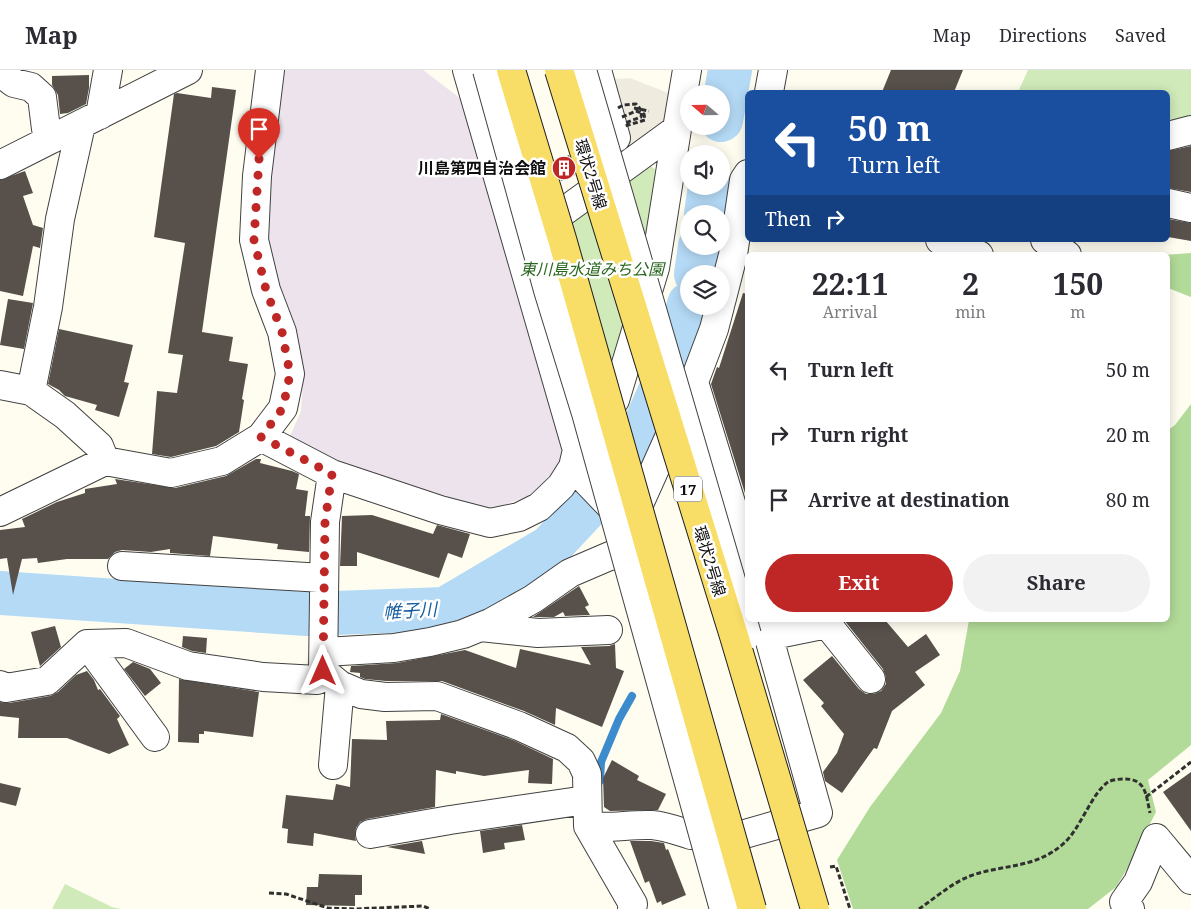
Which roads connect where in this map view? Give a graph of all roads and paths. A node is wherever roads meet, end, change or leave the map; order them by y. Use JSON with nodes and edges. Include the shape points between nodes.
{"nodes":[{"id":1,"x":2,"y":70,"type":"edge"},
{"id":2,"x":108,"y":70,"type":"edge"},
{"id":3,"x":188,"y":70,"type":"edge"},
{"id":4,"x":270,"y":70,"type":"edge"},
{"id":5,"x":467,"y":70,"type":"edge"},
{"id":6,"x":487,"y":70,"type":"edge"},
{"id":7,"x":511,"y":70,"type":"edge"},
{"id":8,"x":559,"y":70,"type":"edge"},
{"id":9,"x":582,"y":70,"type":"edge"},
{"id":10,"x":597,"y":70,"type":"edge"},
{"id":11,"x":687,"y":70,"type":"edge"},
{"id":12,"x":773,"y":70,"type":"edge"},
{"id":13,"x":769,"y":90,"type":"edge"},
{"id":14,"x":636,"y":111,"type":"dead end"},
{"id":15,"x":618,"y":113,"type":"joint"},
{"id":16,"x":90,"y":120,"type":"junction"},
{"id":17,"x":620,"y":125,"type":"dead end"},
{"id":18,"x":677,"y":129,"type":"junction"},
{"id":19,"x":1191,"y":130,"type":"edge"},
{"id":20,"x":1170,"y":135,"type":"edge"},
{"id":21,"x":52,"y":139,"type":"junction"},
{"id":22,"x":0,"y":166,"type":"edge"},
{"id":23,"x":624,"y":168,"type":"junction"},
{"id":24,"x":745,"y":178,"type":"edge"},
{"id":25,"x":1170,"y":203,"type":"edge"},
{"id":26,"x":1191,"y":208,"type":"edge"},
{"id":27,"x":948,"y":242,"type":"edge"},
{"id":28,"x":1048,"y":242,"type":"edge"},
{"id":29,"x":518,"y":245,"type":"junction"},
{"id":30,"x":972,"y":252,"type":"edge"},
{"id":31,"x":1063,"y":252,"type":"edge"},
{"id":32,"x":730,"y":267,"type":"edge"},
{"id":33,"x":718,"y":315,"type":"edge"},
{"id":34,"x":694,"y":382,"type":"junction"},
{"id":35,"x":0,"y":385,"type":"edge"},
{"id":36,"x":31,"y":391,"type":"junction"},
{"id":37,"x":261,"y":437,"type":"junction"},
{"id":38,"x":105,"y":461,"type":"junction"},
{"id":39,"x":576,"y":463,"type":"junction"},
{"id":40,"x":332,"y":474,"type":"junction"},
{"id":41,"x":740,"y":502,"type":"edge"},
{"id":42,"x":0,"y":512,"type":"edge"},
{"id":43,"x":624,"y":519,"type":"junction"},
{"id":44,"x":745,"y":539,"type":"edge"},
{"id":45,"x":619,"y":556,"type":"junction"},
{"id":46,"x":122,"y":566,"type":"dead end"},
{"id":47,"x":323,"y":581,"type":"junction"},
{"id":48,"x":481,"y":627,"type":"junction"},
{"id":49,"x":766,"y":628,"type":"edge"},
{"id":50,"x":608,"y":630,"type":"dead end"},
{"id":51,"x":87,"y":644,"type":"junction"},
{"id":52,"x":328,"y":663,"type":"junction"},
{"id":53,"x":871,"y":679,"type":"dead end"},
{"id":54,"x":0,"y":685,"type":"edge"},
{"id":55,"x":155,"y":737,"type":"dead end"},
{"id":56,"x":1191,"y":762,"type":"edge"},
{"id":57,"x":333,"y":765,"type":"dead end"},
{"id":58,"x":1146,"y":797,"type":"junction"},
{"id":59,"x":595,"y":820,"type":"junction"},
{"id":60,"x":370,"y":834,"type":"dead end"},
{"id":61,"x":1156,"y":838,"type":"junction"},
{"id":62,"x":692,"y":842,"type":"junction"},
{"id":63,"x":1191,"y":880,"type":"edge"},
{"id":64,"x":269,"y":892,"type":"dead end"},
{"id":65,"x":1123,"y":907,"type":"edge"},
{"id":66,"x":430,"y":909,"type":"edge"},
{"id":67,"x":632,"y":909,"type":"edge"},
{"id":68,"x":711,"y":909,"type":"edge"},
{"id":69,"x":724,"y":909,"type":"edge"},
{"id":70,"x":752,"y":909,"type":"edge"},
{"id":71,"x":815,"y":909,"type":"edge"},
{"id":72,"x":828,"y":909,"type":"edge"},
{"id":73,"x":918,"y":909,"type":"edge"}],
"edges":[{"from":1,"to":21,"type":"street","via":[[2,74],[14,83],[31,87],[42,97],[46,129]]},
{"from":2,"to":16,"type":"street"},
{"from":3,"to":16,"type":"street"},
{"from":4,"to":37,"type":"street","via":[[256,176],[254,240],[266,290],[282,332],[290,374],[283,408]]},
{"from":5,"to":29,"type":"street"},
{"from":6,"to":69,"type":"street","bridge":true},
{"from":7,"to":70,"type":"main road","bridge":true},
{"from":8,"to":71,"type":"main road","name":"環状2号線","number":"17","bridge":true},
{"from":9,"to":72,"type":"street","bridge":true},
{"from":10,"to":23,"type":"street"},
{"from":11,"to":18,"type":"street"},
{"from":12,"to":13,"type":"street"},
{"from":14,"to":17,"type":"path","bridge":true,"via":[[644,114],[645,120],[626,127]]},
{"from":15,"to":15,"type":"path","bridge":true,"via":[[624,105],[636,104],[642,111],[641,117],[626,124]]},
{"from":16,"to":21,"type":"street"},
{"from":16,"to":36,"type":"street","via":[[60,219],[48,307]]},
{"from":18,"to":23,"type":"street"},
{"from":18,"to":39,"type":"street","via":[[655,268],[615,400]]},
{"from":19,"to":20,"type":"street"},
{"from":21,"to":22,"type":"street"},
{"from":23,"to":29,"type":"street"},
{"from":24,"to":32,"type":"street"},
{"from":25,"to":26,"type":"street"},
{"from":27,"to":30,"type":"street"},
{"from":28,"to":31,"type":"street"},
{"from":29,"to":39,"type":"street"},
{"from":33,"to":34,"type":"street"},
{"from":34,"to":41,"type":"street"},
{"from":34,"to":43,"type":"street"},
{"from":35,"to":36,"type":"street"},
{"from":36,"to":38,"type":"street","via":[[65,415],[99,446]]},
{"from":37,"to":38,"type":"street","via":[[222,460],[171,473]]},
{"from":37,"to":40,"type":"street"},
{"from":38,"to":42,"type":"street"},
{"from":39,"to":40,"type":"street","via":[[561,486],[539,507],[518,517],[490,522],[440,510]]},
{"from":39,"to":43,"type":"street","bridge":true},
{"from":40,"to":47,"type":"street","via":[[325,522]]},
{"from":41,"to":44,"type":"street"},
{"from":43,"to":45,"type":"street"},
{"from":45,"to":48,"type":"street","via":[[612,555],[570,573],[533,599]]},
{"from":45,"to":62,"type":"street","via":[[617,563]]},
{"from":46,"to":47,"type":"street"},
{"from":47,"to":52,"type":"street"},
{"from":48,"to":50,"type":"street","via":[[538,633]]},
{"from":48,"to":52,"type":"street","via":[[430,642]]},
{"from":49,"to":53,"type":"street","via":[[827,624]]},
{"from":49,"to":62,"type":"street","via":[[818,813]]},
{"from":51,"to":52,"type":"street","via":[[126,643],[188,666],[264,677],[317,680]]},
{"from":51,"to":54,"type":"street","via":[[47,682],[6,688]]},
{"from":51,"to":55,"type":"street"},
{"from":52,"to":57,"type":"street"},
{"from":52,"to":59,"type":"street","via":[[361,694],[437,696],[519,726],[567,748],[581,761],[587,774]]},
{"from":56,"to":58,"type":"path"},
{"from":58,"to":61,"type":"path"},
{"from":58,"to":73,"type":"path","via":[[1144,787],[1136,781],[1109,782],[1064,844],[1039,861],[968,877]]},
{"from":59,"to":60,"type":"street","via":[[450,820]]},
{"from":59,"to":62,"type":"street","via":[[672,828]]},
{"from":59,"to":67,"type":"street","via":[[633,904]]},
{"from":61,"to":63,"type":"street"},
{"from":61,"to":65,"type":"street","via":[[1138,882]]},
{"from":62,"to":68,"type":"street"},
{"from":64,"to":66,"type":"path","via":[[286,894],[328,908],[424,906]]}]}
